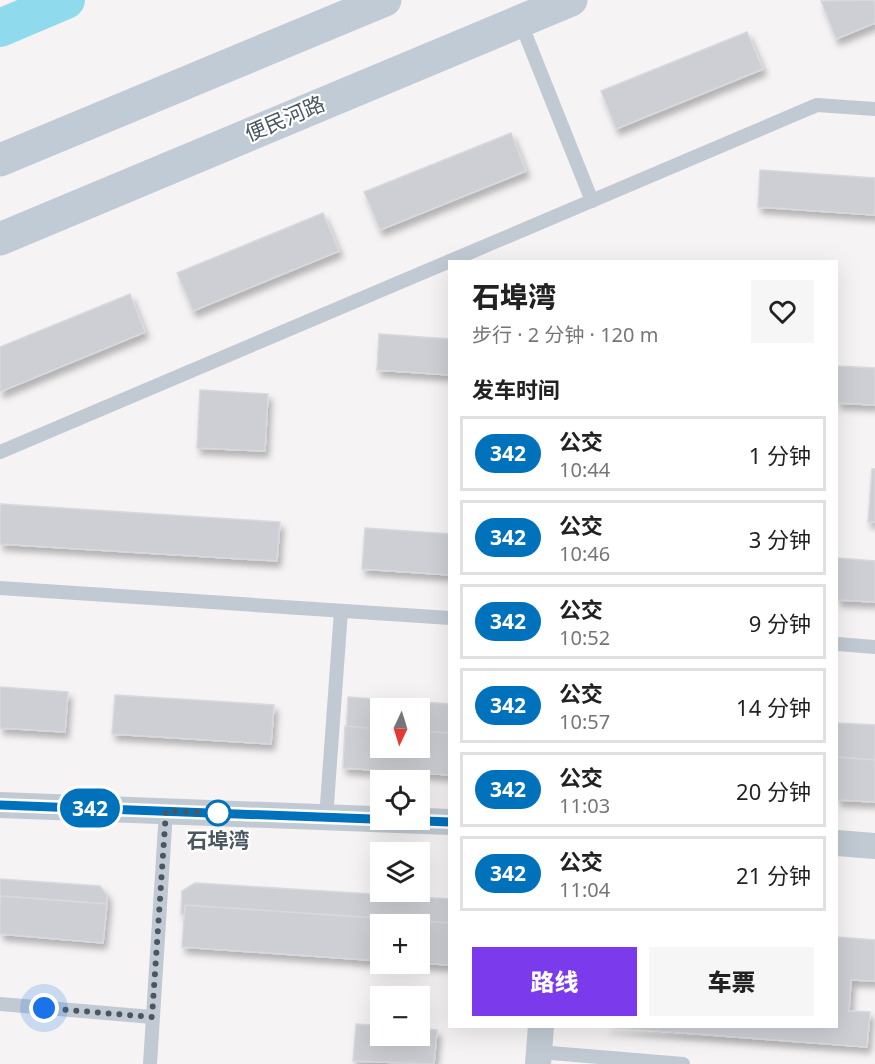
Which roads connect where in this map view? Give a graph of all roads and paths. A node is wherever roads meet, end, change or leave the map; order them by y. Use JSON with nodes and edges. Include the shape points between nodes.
{"nodes":[{"id":1,"x":385,"y":0,"type":"edge"},
{"id":2,"x":571,"y":0,"type":"edge"},
{"id":3,"x":520,"y":21,"type":"junction"},
{"id":4,"x":875,"y":110,"type":"edge"},
{"id":5,"x":0,"y":160,"type":"edge"},
{"id":6,"x":592,"y":201,"type":"junction"},
{"id":7,"x":0,"y":239,"type":"edge"},
{"id":8,"x":452,"y":260,"type":"edge"},
{"id":9,"x":448,"y":262,"type":"edge"},
{"id":10,"x":0,"y":452,"type":"edge"},
{"id":11,"x":0,"y":588,"type":"edge"},
{"id":12,"x":341,"y":611,"type":"junction"},
{"id":13,"x":448,"y":618,"type":"edge"},
{"id":14,"x":838,"y":644,"type":"edge"},
{"id":15,"x":875,"y":647,"type":"edge"},
{"id":16,"x":0,"y":805,"type":"edge"},
{"id":17,"x":166,"y":811,"type":"junction"},
{"id":18,"x":326,"y":818,"type":"junction"},
{"id":19,"x":448,"y":822,"type":"edge"},
{"id":20,"x":838,"y":843,"type":"edge"},
{"id":21,"x":875,"y":846,"type":"edge"},
{"id":22,"x":0,"y":1004,"type":"edge"},
{"id":23,"x":152,"y":1017,"type":"junction"},
{"id":24,"x":541,"y":1028,"type":"edge"},
{"id":25,"x":539,"y":1058,"type":"edge"},
{"id":26,"x":150,"y":1064,"type":"edge"},
{"id":27,"x":683,"y":1064,"type":"edge"}],
"edges":[{"from":1,"to":5,"type":"street"},
{"from":2,"to":3,"type":"street","name":"便民河路"},
{"from":3,"to":6,"type":"lane"},
{"from":3,"to":7,"type":"street","name":"便民河路"},
{"from":4,"to":6,"type":"lane","via":[[817,105]]},
{"from":6,"to":8,"type":"lane"},
{"from":9,"to":10,"type":"lane"},
{"from":11,"to":12,"type":"lane"},
{"from":12,"to":13,"type":"lane"},
{"from":12,"to":18,"type":"lane"},
{"from":14,"to":15,"type":"lane"},
{"from":16,"to":17,"type":"street"},
{"from":17,"to":18,"type":"street"},
{"from":17,"to":23,"type":"lane"},
{"from":18,"to":19,"type":"street"},
{"from":20,"to":21,"type":"street"},
{"from":22,"to":23,"type":"lane"},
{"from":23,"to":26,"type":"lane"},
{"from":24,"to":25,"type":"street"},
{"from":25,"to":27,"type":"lane"}]}
